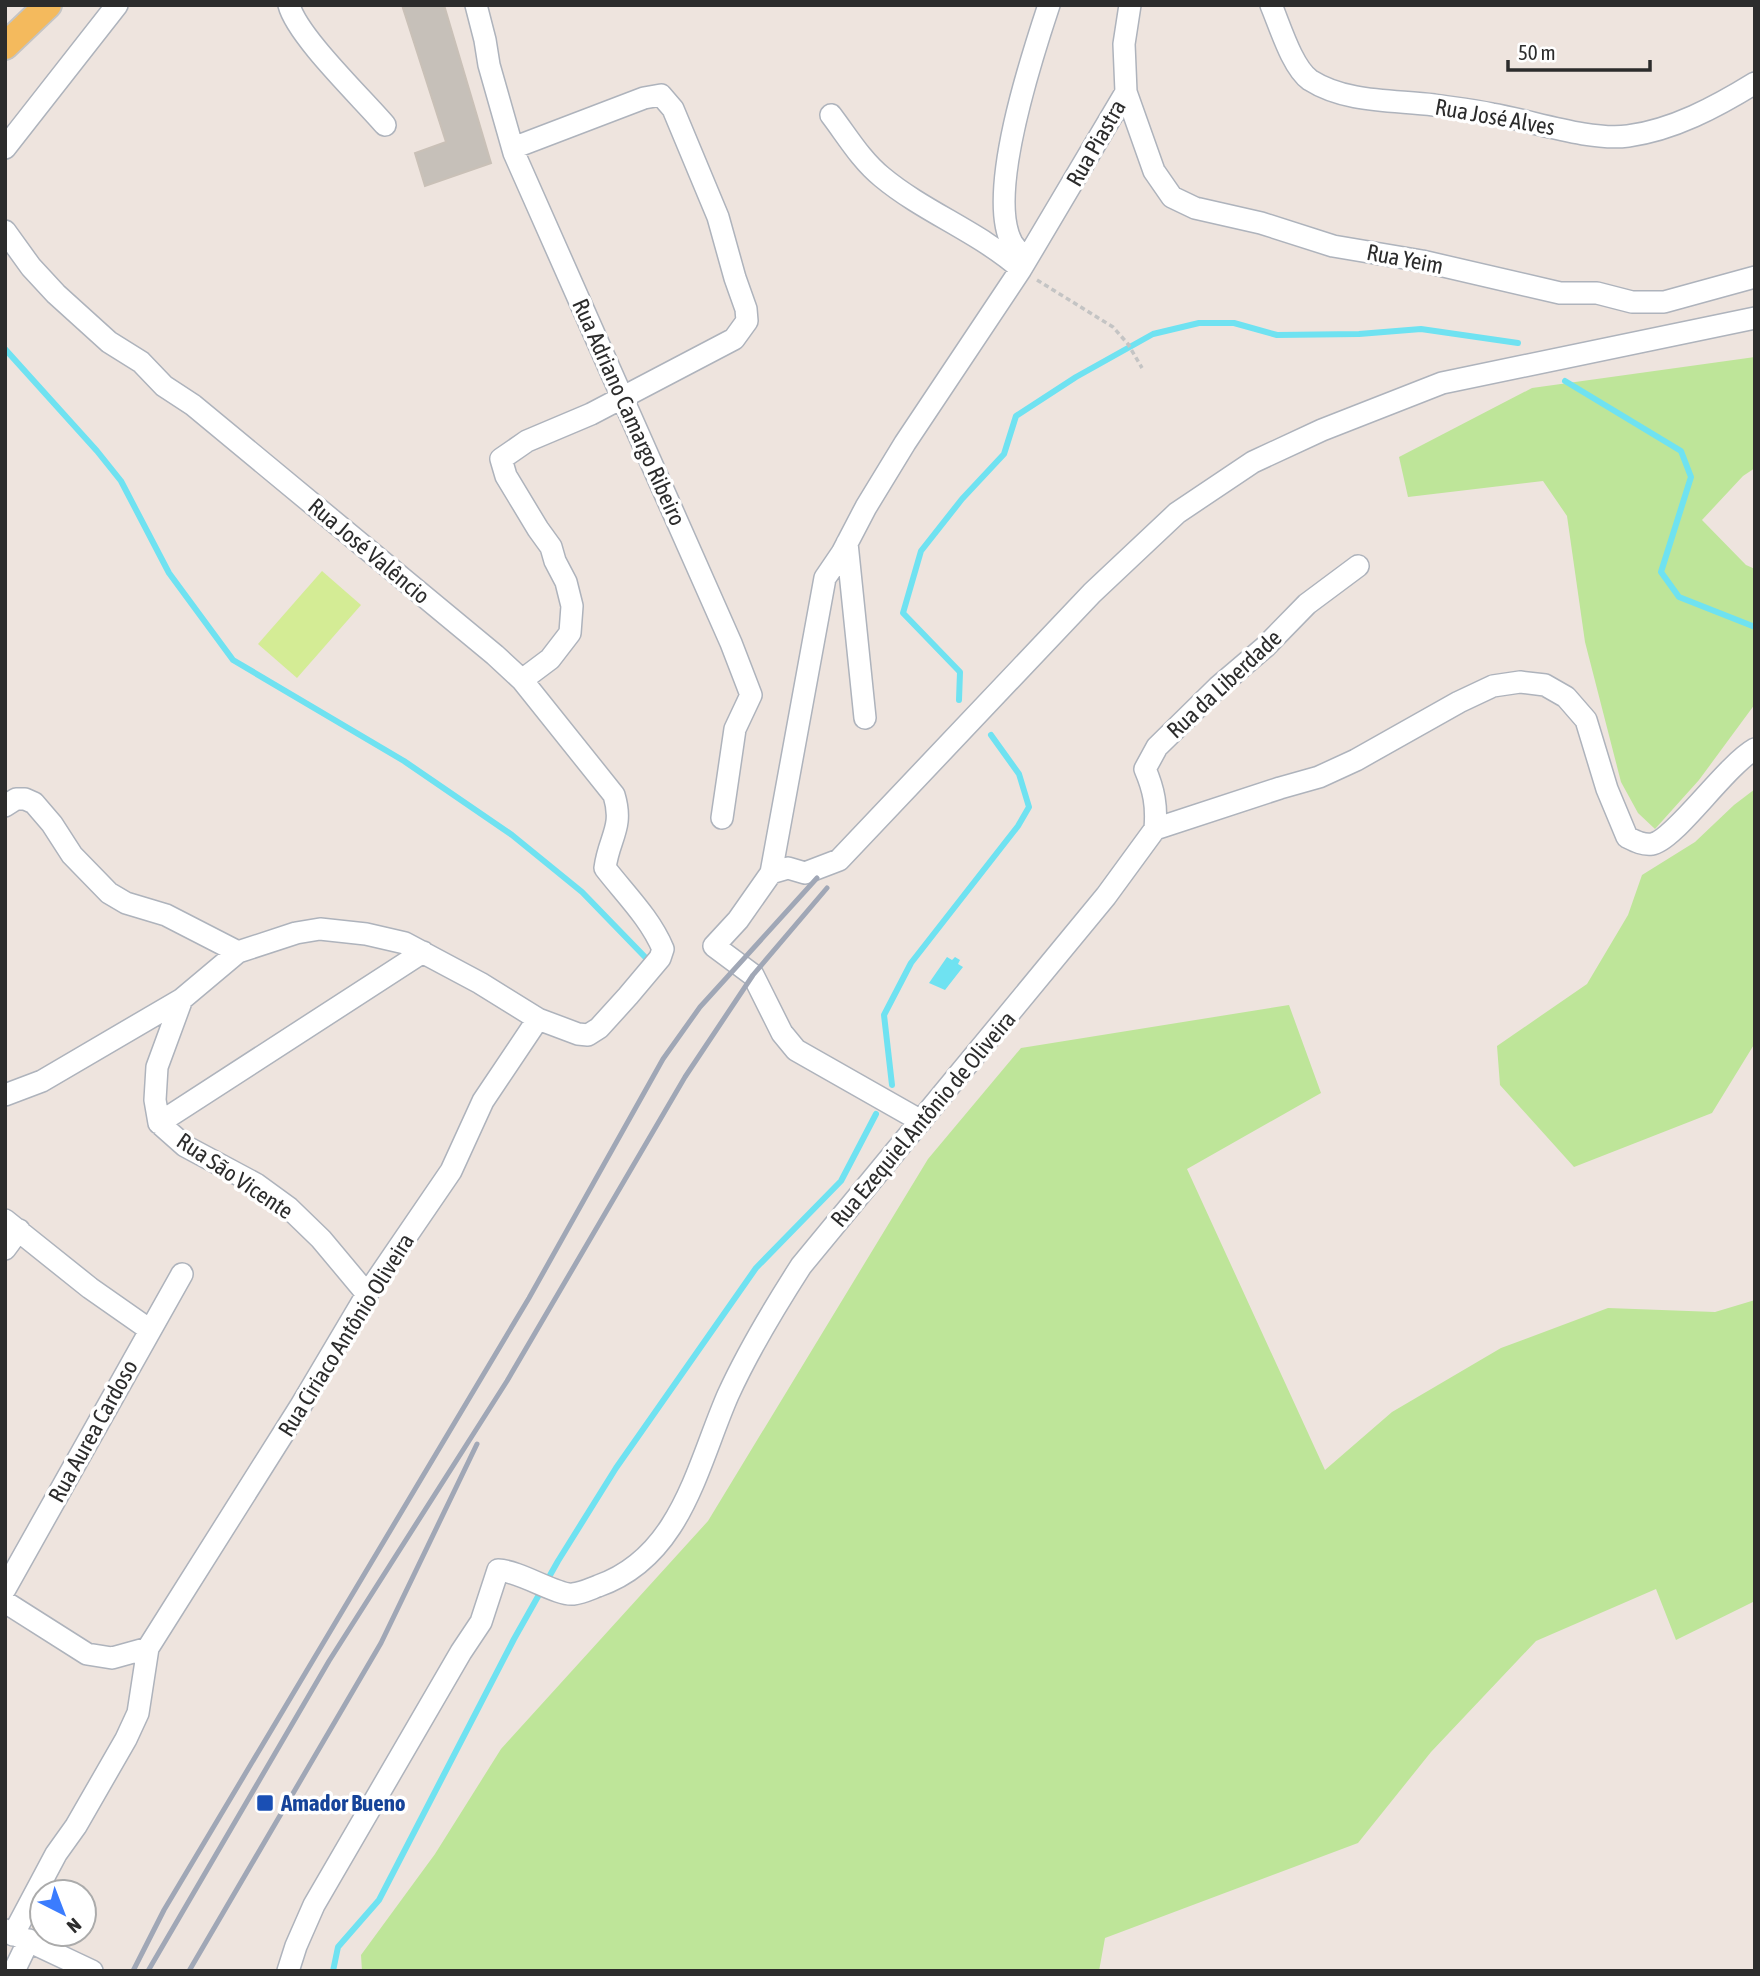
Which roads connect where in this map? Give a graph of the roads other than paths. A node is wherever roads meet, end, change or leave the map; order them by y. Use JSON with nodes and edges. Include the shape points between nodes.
{"nodes":[{"id":1,"x":48,"y":5,"type":"edge"},
{"id":2,"x":117,"y":5,"type":"edge"},
{"id":3,"x":289,"y":5,"type":"edge"},
{"id":4,"x":476,"y":5,"type":"edge"},
{"id":5,"x":1049,"y":5,"type":"edge"},
{"id":6,"x":1130,"y":5,"type":"edge"},
{"id":7,"x":1271,"y":5,"type":"edge"},
{"id":8,"x":5,"y":46,"type":"edge"},
{"id":9,"x":1755,"y":83,"type":"edge"},
{"id":10,"x":1126,"y":92,"type":"junction"},
{"id":11,"x":831,"y":115,"type":"dead end"},
{"id":12,"x":385,"y":125,"type":"dead end"},
{"id":13,"x":5,"y":148,"type":"edge"},
{"id":14,"x":513,"y":148,"type":"junction"},
{"id":15,"x":5,"y":231,"type":"edge"},
{"id":16,"x":1023,"y":265,"type":"junction"},
{"id":17,"x":1755,"y":277,"type":"edge"},
{"id":18,"x":1755,"y":318,"type":"edge"},
{"id":19,"x":622,"y":397,"type":"junction"},
{"id":20,"x":847,"y":543,"type":"junction"},
{"id":21,"x":1358,"y":566,"type":"dead end"},
{"id":22,"x":522,"y":680,"type":"junction"},
{"id":23,"x":865,"y":718,"type":"dead end"},
{"id":24,"x":1755,"y":749,"type":"edge"},
{"id":25,"x":5,"y":806,"type":"edge"},
{"id":26,"x":722,"y":818,"type":"dead end"},
{"id":27,"x":1155,"y":830,"type":"junction"},
{"id":28,"x":771,"y":873,"type":"junction"},
{"id":29,"x":423,"y":951,"type":"junction"},
{"id":30,"x":238,"y":952,"type":"junction"},
{"id":31,"x":182,"y":999,"type":"junction"},
{"id":32,"x":538,"y":1019,"type":"junction"},
{"id":33,"x":5,"y":1095,"type":"edge"},
{"id":34,"x":921,"y":1121,"type":"junction"},
{"id":35,"x":159,"y":1123,"type":"junction"},
{"id":36,"x":12,"y":1225,"type":"edge"},
{"id":37,"x":5,"y":1249,"type":"edge"},
{"id":38,"x":182,"y":1274,"type":"dead end"},
{"id":39,"x":367,"y":1294,"type":"junction"},
{"id":40,"x":150,"y":1330,"type":"junction"},
{"id":41,"x":5,"y":1589,"type":"edge"},
{"id":42,"x":5,"y":1602,"type":"edge"},
{"id":43,"x":148,"y":1648,"type":"junction"},
{"id":44,"x":16,"y":1935,"type":"edge"},
{"id":45,"x":14,"y":1971,"type":"edge"},
{"id":46,"x":92,"y":1971,"type":"edge"},
{"id":47,"x":288,"y":1971,"type":"edge"}],
"edges":[{"from":1,"to":8,"type":"main road"},
{"from":2,"to":13,"type":"street"},
{"from":3,"to":12,"type":"street","via":[[292,18]]},
{"from":4,"to":14,"type":"street","name":"Rua Adriano Camargo Ribeiro"},
{"from":5,"to":16,"type":"street","via":[[1018,109],[1006,172],[1009,233]]},
{"from":6,"to":10,"type":"street","name":"Rua Piastra","via":[[1124,44]]},
{"from":7,"to":9,"type":"street","name":"Rua José Alves","via":[[1293,57],[1308,78],[1327,88],[1391,102],[1493,114],[1596,136],[1658,131]]},
{"from":10,"to":16,"type":"street","name":"Rua Piastra"},
{"from":10,"to":17,"type":"street","name":"Rua Yeim","via":[[1154,171],[1172,197],[1195,208],[1333,246],[1560,293],[1597,293],[1632,302],[1664,302]]},
{"from":11,"to":16,"type":"street","via":[[879,175],[896,189]]},
{"from":14,"to":19,"type":"street","name":"Rua Adriano Camargo Ribeiro"},
{"from":14,"to":19,"type":"street","via":[[644,98],[661,95],[673,109],[718,216],[747,321],[734,340]]},
{"from":15,"to":22,"type":"street","name":"Rua José Valêncio","via":[[56,294],[109,342],[141,362],[164,386],[204,414]]},
{"from":16,"to":20,"type":"street","name":"Rua Piastra","via":[[905,443]]},
{"from":18,"to":28,"type":"street","via":[[1442,383],[1322,429],[1253,462],[1177,513],[1101,584],[839,860],[805,873],[788,868]]},
{"from":19,"to":22,"type":"street","via":[[527,441],[501,459],[506,476],[551,547],[572,606],[570,633],[550,659]]},
{"from":19,"to":26,"type":"street","name":"Rua Adriano Camargo Ribeiro","via":[[751,695],[735,729]]},
{"from":20,"to":23,"type":"street"},
{"from":20,"to":28,"type":"street","name":"Rua Piastra","via":[[825,578]]},
{"from":21,"to":27,"type":"street","name":"Rua da Liberdade","via":[[1307,604],[1157,747],[1145,769],[1157,806]]},
{"from":22,"to":32,"type":"street","name":"Rua José Valêncio","via":[[614,795],[618,825],[605,868],[663,949],[599,1028],[588,1035]]},
{"from":24,"to":27,"type":"street","via":[[1729,769],[1672,832],[1654,844],[1640,844],[1627,837],[1586,720],[1566,697],[1545,685],[1520,682],[1493,686],[1459,702],[1319,777]]},
{"from":25,"to":30,"type":"street","via":[[16,799],[34,803],[72,855],[109,893],[166,915]]},
{"from":27,"to":34,"type":"street","name":"Rua Ezequiel Antônio de Oliveira"},
{"from":28,"to":34,"type":"street","via":[[714,946],[753,975],[782,1033],[796,1050]]},
{"from":29,"to":30,"type":"street","via":[[366,934],[320,929]]},
{"from":29,"to":32,"type":"street"},
{"from":29,"to":35,"type":"street"},
{"from":30,"to":31,"type":"street"},
{"from":31,"to":33,"type":"street","via":[[42,1081]]},
{"from":31,"to":35,"type":"street","name":"Rua São Vicente","via":[[156,1067]]},
{"from":32,"to":39,"type":"street","name":"Rua Ciriaco Antônio Oliveira","via":[[483,1101],[451,1171]]},
{"from":34,"to":47,"type":"street","name":"Rua Ezequiel Antônio de Oliveira","via":[[802,1266],[764,1323],[667,1534],[629,1571],[570,1595],[498,1570],[481,1622],[314,1905]]},
{"from":35,"to":39,"type":"street","name":"Rua São Vicente","via":[[185,1146],[256,1184],[289,1208]]},
{"from":36,"to":37,"type":"street"},
{"from":36,"to":40,"type":"street"},
{"from":38,"to":40,"type":"street","name":"Rua Aurea Cardoso"},
{"from":39,"to":43,"type":"street","name":"Rua Ciriaco Antônio Oliveira"},
{"from":40,"to":41,"type":"street","name":"Rua Aurea Cardoso"},
{"from":42,"to":43,"type":"street","via":[[87,1654],[112,1658]]},
{"from":43,"to":44,"type":"street","name":"Rua Ciriaco Antônio Oliveira","via":[[138,1713]]},
{"from":44,"to":45,"type":"street","name":"Rua Ciriaco Antônio Oliveira"},
{"from":44,"to":46,"type":"street"}]}
